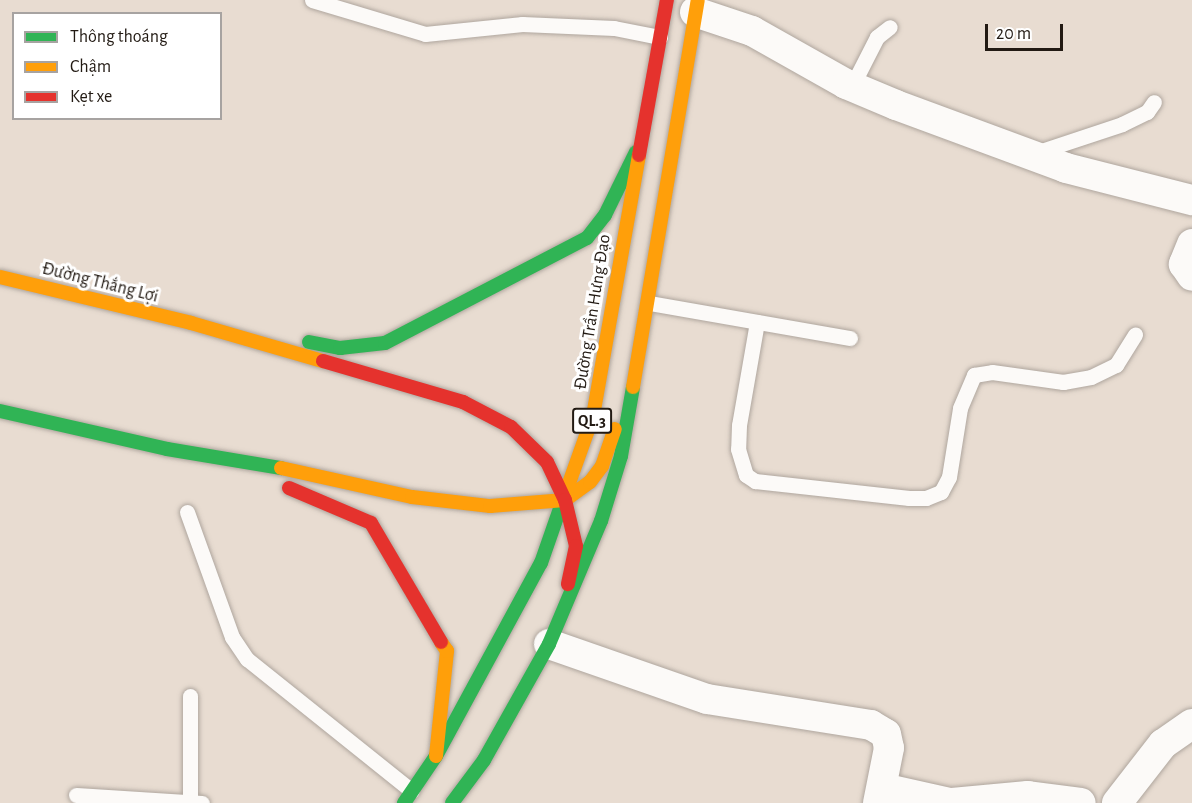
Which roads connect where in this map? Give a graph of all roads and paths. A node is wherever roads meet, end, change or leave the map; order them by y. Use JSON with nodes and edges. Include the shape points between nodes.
{"nodes":[{"id":1,"x":312,"y":0,"type":"edge"},
{"id":2,"x":667,"y":0,"type":"edge"},
{"id":3,"x":697,"y":6,"type":"edge"},
{"id":4,"x":890,"y":27,"type":"dead end"},
{"id":5,"x":660,"y":37,"type":"junction"},
{"id":6,"x":852,"y":86,"type":"junction"},
{"id":7,"x":1154,"y":102,"type":"dead end"},
{"id":8,"x":639,"y":145,"type":"junction"},
{"id":9,"x":1029,"y":154,"type":"junction"},
{"id":10,"x":1192,"y":200,"type":"edge"},
{"id":11,"x":1192,"y":244,"type":"edge"},
{"id":12,"x":1192,"y":276,"type":"edge"},
{"id":13,"x":0,"y":277,"type":"edge"},
{"id":14,"x":613,"y":297,"type":"junction"},
{"id":15,"x":649,"y":303,"type":"junction"},
{"id":16,"x":757,"y":322,"type":"junction"},
{"id":17,"x":191,"y":323,"type":"junction"},
{"id":18,"x":1135,"y":334,"type":"dead end"},
{"id":19,"x":850,"y":338,"type":"dead end"},
{"id":20,"x":634,"y":376,"type":"junction"},
{"id":21,"x":0,"y":411,"type":"edge"},
{"id":22,"x":167,"y":449,"type":"junction"},
{"id":23,"x":565,"y":500,"type":"junction"},
{"id":24,"x":187,"y":512,"type":"dead end"},
{"id":25,"x":563,"y":612,"type":"junction"},
{"id":26,"x":549,"y":644,"type":"junction"},
{"id":27,"x":190,"y":696,"type":"dead end"},
{"id":28,"x":1192,"y":724,"type":"edge"},
{"id":29,"x":436,"y":756,"type":"junction"},
{"id":30,"x":75,"y":795,"type":"dead end"},
{"id":31,"x":880,"y":795,"type":"edge"},
{"id":32,"x":408,"y":797,"type":"edge"},
{"id":33,"x":196,"y":802,"type":"edge"},
{"id":34,"x":452,"y":803,"type":"edge"},
{"id":35,"x":951,"y":803,"type":"edge"},
{"id":36,"x":1081,"y":803,"type":"edge"},
{"id":37,"x":1117,"y":803,"type":"edge"}],
"edges":[{"from":1,"to":5,"type":"lane","via":[[425,34],[522,24],[614,28]]},
{"from":2,"to":5,"type":"main road","name":"Đường Trần Hưng Đạo","number":"QL.3"},
{"from":3,"to":6,"type":"street","via":[[752,31]]},
{"from":3,"to":15,"type":"main road","number":"QL.3"},
{"from":4,"to":6,"type":"lane","via":[[878,37]]},
{"from":5,"to":8,"type":"main road","name":"Đường Trần Hưng Đạo","number":"QL.3"},
{"from":6,"to":9,"type":"street"},
{"from":7,"to":9,"type":"lane","via":[[1148,112],[1122,124]]},
{"from":8,"to":14,"type":"main road","name":"Đường Trần Hưng Đạo","number":"QL.3"},
{"from":8,"to":17,"type":"main road","via":[[605,215],[587,238],[386,344],[340,348]]},
{"from":9,"to":10,"type":"street","via":[[1066,168]]},
{"from":11,"to":12,"type":"street","via":[[1184,264]]},
{"from":13,"to":17,"type":"main road","name":"Đường Thắng Lợi"},
{"from":14,"to":15,"type":"main road"},
{"from":14,"to":23,"type":"main road","name":"Đường Trần Hưng Đạo","number":"QL.3","via":[[593,416]]},
{"from":15,"to":16,"type":"lane"},
{"from":15,"to":20,"type":"main road","number":"QL.3"},
{"from":16,"to":18,"type":"lane","via":[[738,441],[746,475],[755,481],[909,498],[926,498],[941,492],[949,477],[960,408],[974,375],[993,372],[1063,382],[1091,377],[1116,364]]},
{"from":16,"to":19,"type":"lane"},
{"from":17,"to":23,"type":"main road","via":[[463,402],[511,427],[539,455]]},
{"from":20,"to":23,"type":"main road","via":[[602,466],[590,482]]},
{"from":20,"to":25,"type":"main road","number":"QL.3","via":[[621,456],[601,521]]},
{"from":21,"to":22,"type":"main road"},
{"from":22,"to":23,"type":"main road","via":[[272,466],[412,497],[490,506]]},
{"from":22,"to":29,"type":"main road","via":[[327,501],[371,523],[447,651]]},
{"from":23,"to":25,"type":"main road","via":[[576,546]]},
{"from":23,"to":29,"type":"main road","name":"Đường Trần Hưng Đạo","number":"QL.3","via":[[515,615]]},
{"from":24,"to":32,"type":"lane","via":[[232,638],[247,659]]},
{"from":25,"to":26,"type":"main road","number":"QL.3"},
{"from":26,"to":31,"type":"street","via":[[707,699],[871,725],[886,734],[889,748]]},
{"from":26,"to":34,"type":"main road","number":"QL.3","via":[[484,760]]},
{"from":27,"to":33,"type":"lane"},
{"from":28,"to":37,"type":"street","via":[[1163,744]]},
{"from":29,"to":32,"type":"main road","name":"Đường Trần Hưng Đạo","number":"QL.3"},
{"from":30,"to":33,"type":"lane"},
{"from":31,"to":35,"type":"street"},
{"from":35,"to":36,"type":"street","via":[[1028,796]]}]}
